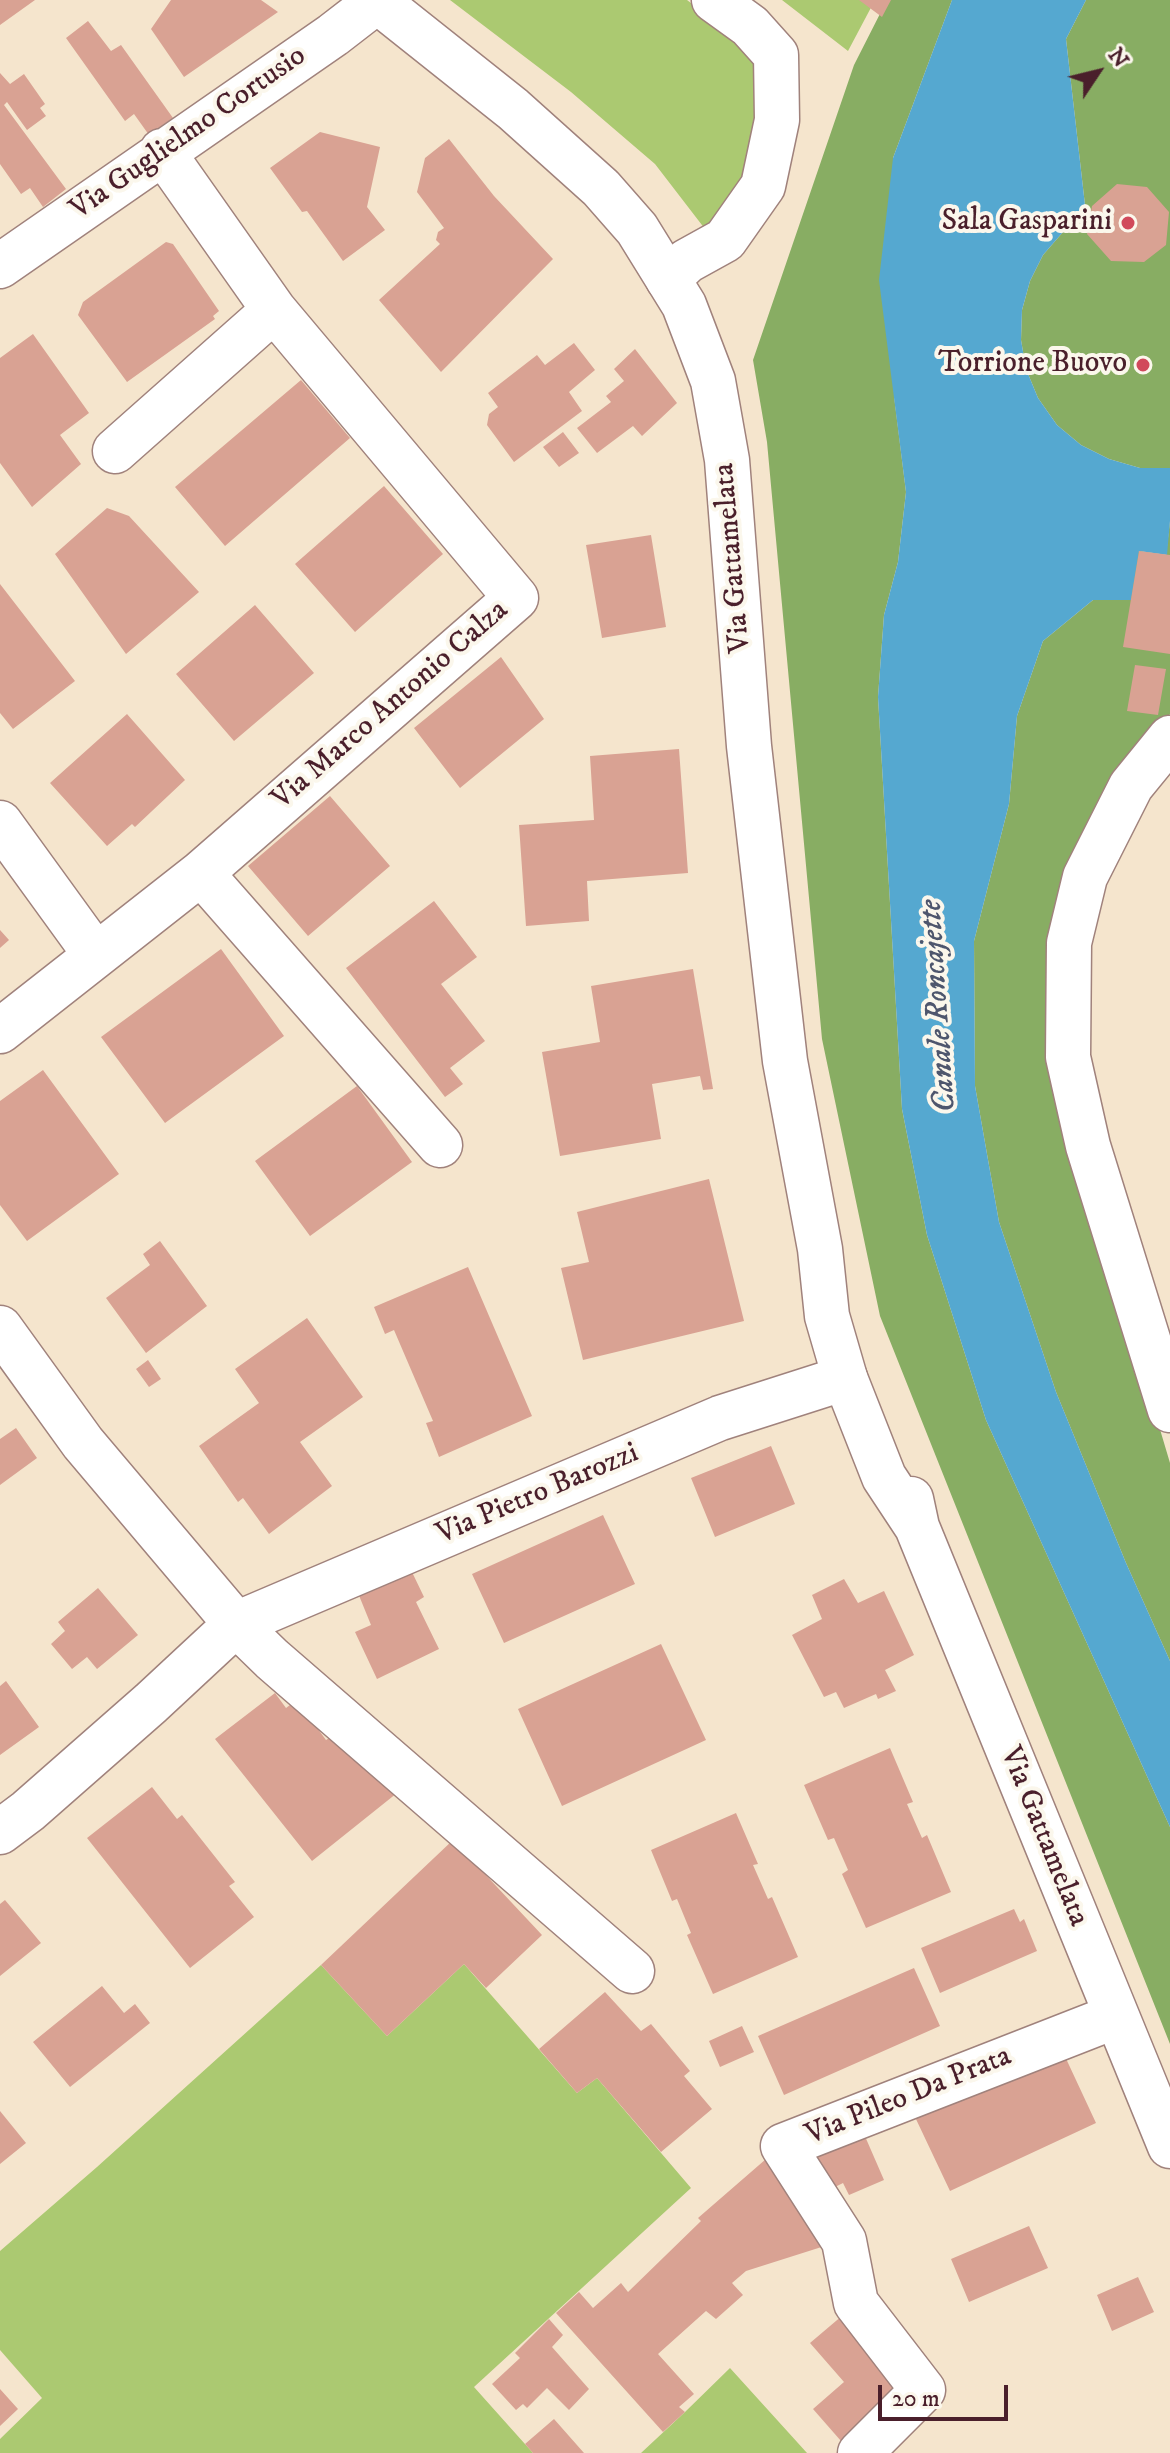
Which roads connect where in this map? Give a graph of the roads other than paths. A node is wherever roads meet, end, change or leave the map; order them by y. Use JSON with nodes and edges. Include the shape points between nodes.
{"nodes":[{"id":1,"x":377,"y":0,"type":"edge"},
{"id":2,"x":714,"y":0,"type":"edge"},
{"id":3,"x":162,"y":151,"type":"junction"},
{"id":4,"x":0,"y":266,"type":"edge"},
{"id":5,"x":668,"y":279,"type":"junction"},
{"id":6,"x":274,"y":310,"type":"junction"},
{"id":7,"x":115,"y":451,"type":"dead end"},
{"id":8,"x":1170,"y":738,"type":"edge"},
{"id":9,"x":0,"y":823,"type":"edge"},
{"id":10,"x":201,"y":873,"type":"junction"},
{"id":11,"x":95,"y":954,"type":"junction"},
{"id":12,"x":0,"y":1031,"type":"edge"},
{"id":13,"x":440,"y":1145,"type":"dead end"},
{"id":14,"x":820,"y":1249,"type":"junction"},
{"id":15,"x":0,"y":1328,"type":"edge"},
{"id":16,"x":845,"y":1378,"type":"junction"},
{"id":17,"x":1170,"y":1410,"type":"edge"},
{"id":18,"x":917,"y":1527,"type":"junction"},
{"id":19,"x":236,"y":1624,"type":"junction"},
{"id":20,"x":0,"y":1832,"type":"edge"},
{"id":21,"x":632,"y":1971,"type":"dead end"},
{"id":22,"x":1116,"y":2016,"type":"junction"},
{"id":23,"x":1170,"y":2146,"type":"edge"},
{"id":24,"x":860,"y":2453,"type":"edge"}],
"edges":[{"from":1,"to":3,"type":"street","name":"Via Guglielmo Cortusio"},
{"from":1,"to":5,"type":"street","name":"Via Gattamelata","via":[[601,188],[637,229]]},
{"from":2,"to":5,"type":"street","via":[[750,26],[776,55],[777,120],[763,186],[725,240],[687,261]]},
{"from":3,"to":4,"type":"street","name":"Via Guglielmo Cortusio"},
{"from":3,"to":6,"type":"street","name":"Via Marco Antonio Calza"},
{"from":5,"to":14,"type":"street","name":"Via Gattamelata","via":[[684,305],[713,381],[727,460],[749,746],[785,1061]]},
{"from":6,"to":7,"type":"street"},
{"from":6,"to":10,"type":"street","name":"Via Marco Antonio Calza","via":[[516,598]]},
{"from":8,"to":17,"type":"street","via":[[1131,786],[1085,877],[1069,943],[1068,1057],[1088,1146]]},
{"from":9,"to":11,"type":"street"},
{"from":10,"to":11,"type":"street","name":"Via Marco Antonio Calza"},
{"from":10,"to":13,"type":"street"},
{"from":11,"to":12,"type":"street","name":"Via Marco Antonio Calza"},
{"from":14,"to":16,"type":"street","name":"Via Gattamelata","via":[[827,1316]]},
{"from":14,"to":18,"type":"street","name":"Via Gattamelata","via":[[853,1312],[905,1465]]},
{"from":15,"to":19,"type":"street","via":[[83,1443]]},
{"from":16,"to":18,"type":"street","name":"Via Gattamelata","via":[[884,1477]]},
{"from":16,"to":19,"type":"street","name":"Via Pietro Barozzi","via":[[720,1418]]},
{"from":18,"to":22,"type":"street","name":"Via Gattamelata"},
{"from":19,"to":20,"type":"street","name":"Via Pietro Barozzi"},
{"from":19,"to":21,"type":"street"},
{"from":22,"to":23,"type":"street","name":"Via Gattamelata"},
{"from":22,"to":24,"type":"street","name":"Via Pileo Da Prata","via":[[783,2146],[844,2241],[856,2303],[923,2390]]}]}
